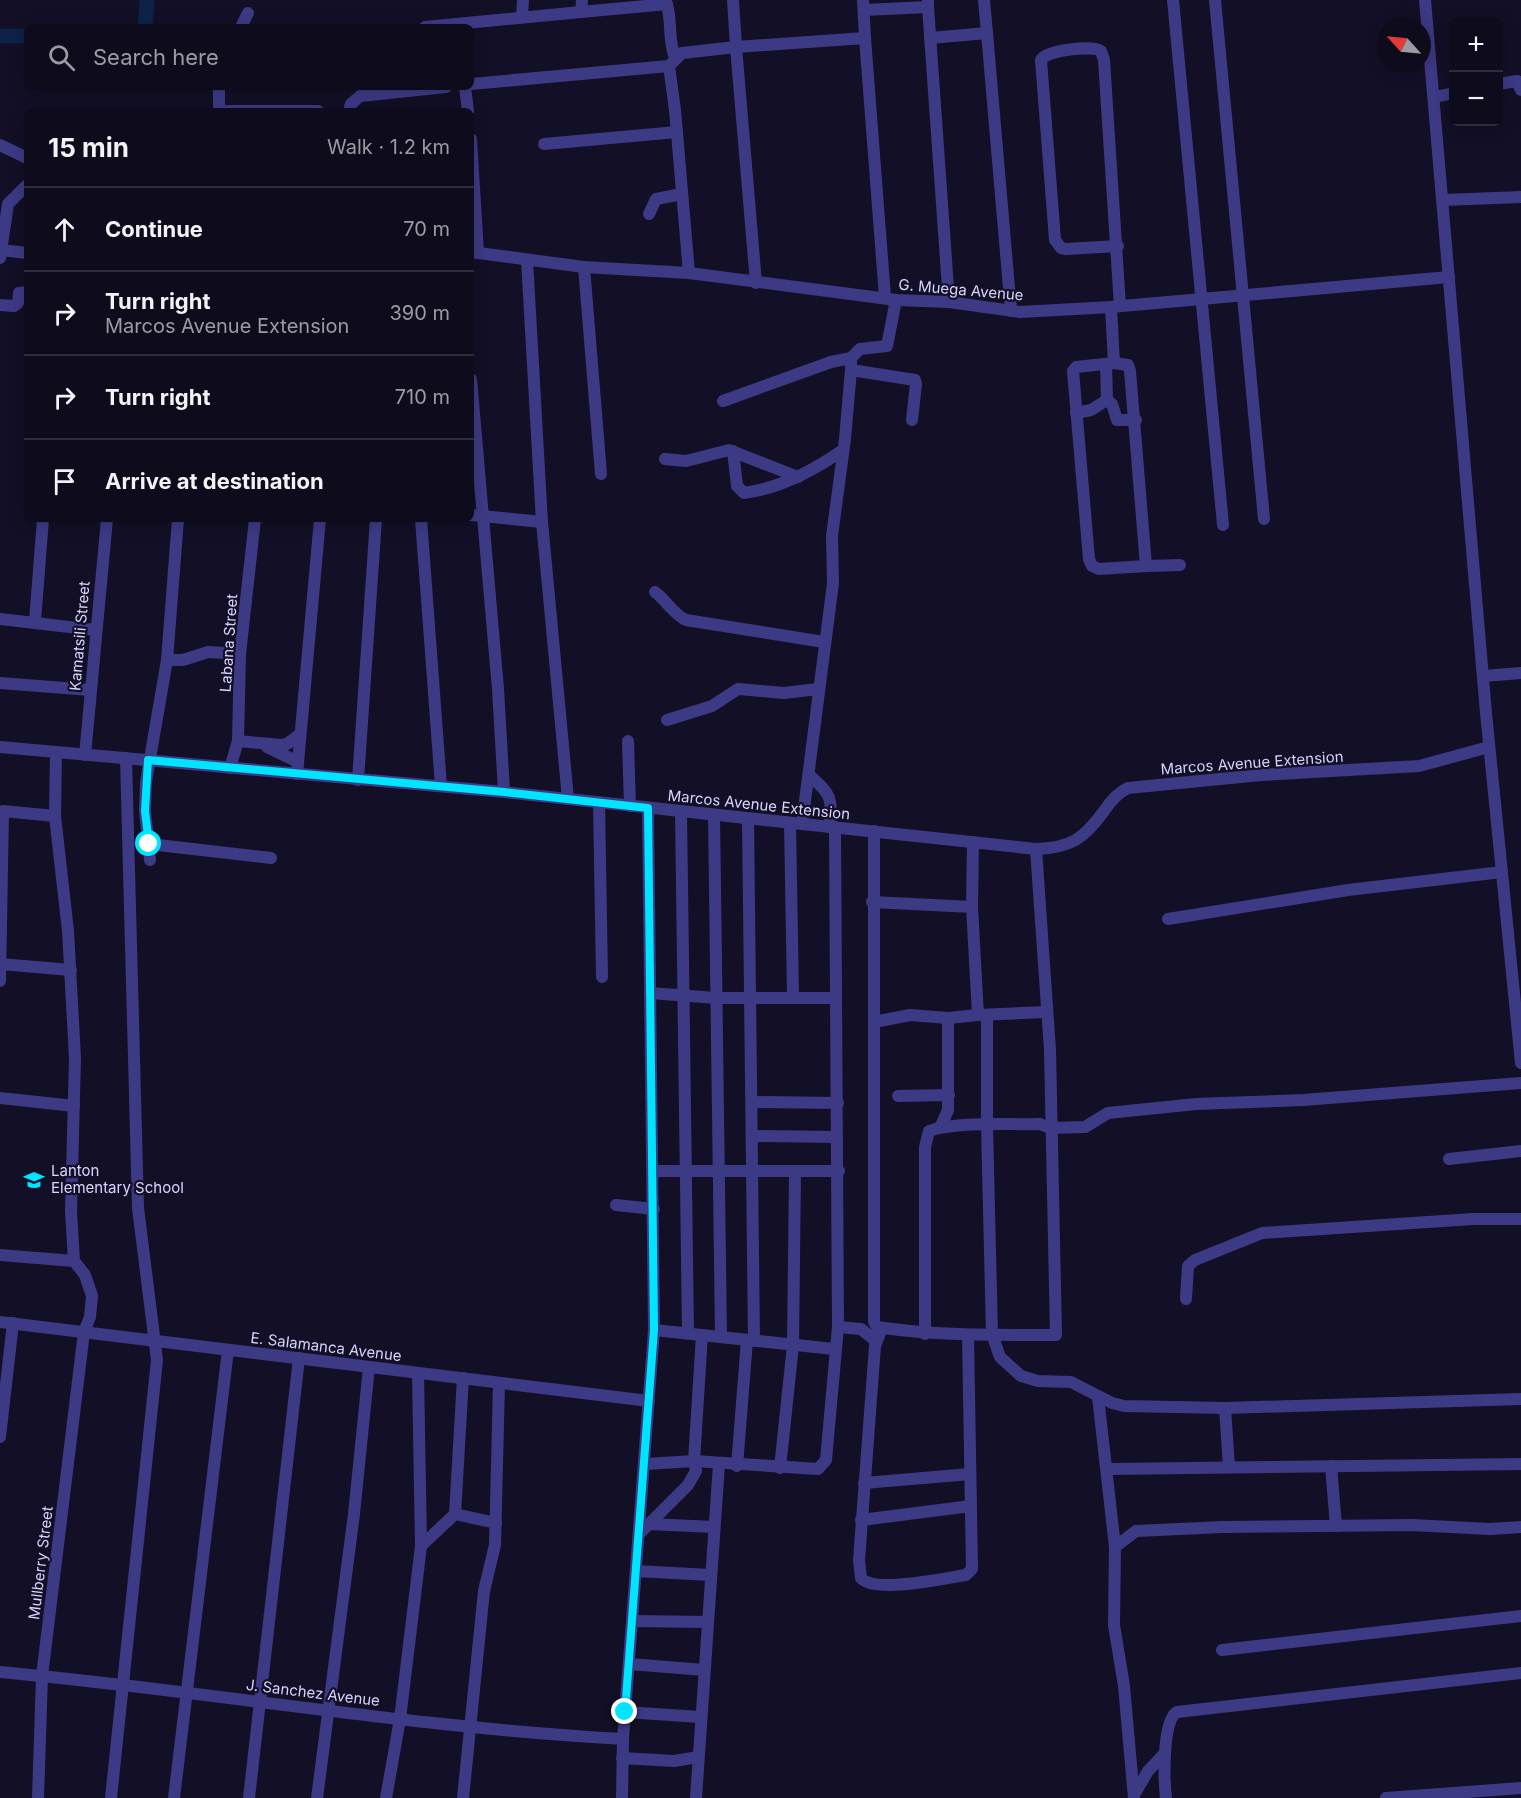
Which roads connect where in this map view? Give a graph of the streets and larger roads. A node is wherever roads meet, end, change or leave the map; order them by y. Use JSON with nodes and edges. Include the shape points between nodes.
{"nodes":[{"id":1,"x":523,"y":0,"type":"edge"},
{"id":2,"x":733,"y":0,"type":"edge"},
{"id":3,"x":984,"y":0,"type":"edge"},
{"id":4,"x":1173,"y":0,"type":"edge"},
{"id":5,"x":1215,"y":0,"type":"edge"},
{"id":6,"x":1425,"y":0,"type":"edge"},
{"id":7,"x":666,"y":2,"type":"edge"},
{"id":8,"x":928,"y":3,"type":"edge"},
{"id":9,"x":864,"y":5,"type":"edge"},
{"id":10,"x":581,"y":6,"type":"edge"},
{"id":11,"x":248,"y":13,"type":"dead end"},
{"id":12,"x":522,"y":16,"type":"junction"},
{"id":13,"x":242,"y":24,"type":"edge"},
{"id":14,"x":451,"y":24,"type":"edge"},
{"id":15,"x":987,"y":33,"type":"junction"},
{"id":16,"x":865,"y":38,"type":"junction"},
{"id":17,"x":930,"y":38,"type":"junction"},
{"id":18,"x":736,"y":47,"type":"junction"},
{"id":19,"x":672,"y":62,"type":"junction"},
{"id":20,"x":474,"y":84,"type":"edge"},
{"id":21,"x":1503,"y":84,"type":"edge"},
{"id":22,"x":1520,"y":84,"type":"edge"},
{"id":23,"x":219,"y":90,"type":"edge"},
{"id":24,"x":394,"y":90,"type":"edge"},
{"id":25,"x":465,"y":90,"type":"edge"},
{"id":26,"x":359,"y":92,"type":"edge"},
{"id":27,"x":1449,"y":94,"type":"edge"},
{"id":28,"x":1435,"y":97,"type":"junction"},
{"id":29,"x":218,"y":108,"type":"edge"},
{"id":30,"x":350,"y":108,"type":"edge"},
{"id":31,"x":468,"y":108,"type":"edge"},
{"id":32,"x":677,"y":132,"type":"junction"},
{"id":33,"x":544,"y":144,"type":"dead end"},
{"id":34,"x":0,"y":145,"type":"edge"},
{"id":35,"x":24,"y":157,"type":"edge"},
{"id":36,"x":24,"y":188,"type":"edge"},
{"id":37,"x":682,"y":194,"type":"junction"},
{"id":38,"x":1521,"y":197,"type":"edge"},
{"id":39,"x":1443,"y":200,"type":"junction"},
{"id":40,"x":649,"y":214,"type":"dead end"},
{"id":41,"x":1118,"y":246,"type":"junction"},
{"id":42,"x":1,"y":250,"type":"edge"},
{"id":43,"x":474,"y":252,"type":"edge"},
{"id":44,"x":24,"y":253,"type":"edge"},
{"id":45,"x":0,"y":258,"type":"edge"},
{"id":46,"x":527,"y":260,"type":"junction"},
{"id":47,"x":584,"y":267,"type":"junction"},
{"id":48,"x":689,"y":273,"type":"junction"},
{"id":49,"x":1449,"y":277,"type":"junction"},
{"id":50,"x":756,"y":283,"type":"junction"},
{"id":51,"x":24,"y":292,"type":"edge"},
{"id":52,"x":1244,"y":295,"type":"junction"},
{"id":53,"x":891,"y":298,"type":"junction"},
{"id":54,"x":1200,"y":298,"type":"junction"},
{"id":55,"x":949,"y":302,"type":"junction"},
{"id":56,"x":0,"y":305,"type":"edge"},
{"id":57,"x":1115,"y":306,"type":"junction"},
{"id":58,"x":1011,"y":311,"type":"junction"},
{"id":59,"x":1110,"y":363,"type":"junction"},
{"id":60,"x":851,"y":364,"type":"junction"},
{"id":61,"x":1107,"y":400,"type":"junction"},
{"id":62,"x":723,"y":401,"type":"dead end"},
{"id":63,"x":1076,"y":412,"type":"junction"},
{"id":64,"x":912,"y":420,"type":"dead end"},
{"id":65,"x":1136,"y":420,"type":"junction"},
{"id":66,"x":843,"y":450,"type":"junction"},
{"id":67,"x":733,"y":452,"type":"junction"},
{"id":68,"x":665,"y":459,"type":"dead end"},
{"id":69,"x":474,"y":461,"type":"edge"},
{"id":70,"x":601,"y":474,"type":"dead end"},
{"id":71,"x":798,"y":477,"type":"junction"},
{"id":72,"x":476,"y":515,"type":"edge"},
{"id":73,"x":1264,"y":519,"type":"dead end"},
{"id":74,"x":44,"y":522,"type":"edge"},
{"id":75,"x":107,"y":522,"type":"edge"},
{"id":76,"x":178,"y":522,"type":"edge"},
{"id":77,"x":255,"y":522,"type":"edge"},
{"id":78,"x":320,"y":522,"type":"edge"},
{"id":79,"x":376,"y":522,"type":"edge"},
{"id":80,"x":421,"y":522,"type":"edge"},
{"id":81,"x":542,"y":522,"type":"junction"},
{"id":82,"x":1223,"y":525,"type":"dead end"},
{"id":83,"x":1180,"y":565,"type":"dead end"},
{"id":84,"x":1146,"y":566,"type":"junction"},
{"id":85,"x":655,"y":592,"type":"dead end"},
{"id":86,"x":0,"y":619,"type":"edge"},
{"id":87,"x":35,"y":621,"type":"junction"},
{"id":88,"x":95,"y":630,"type":"junction"},
{"id":89,"x":824,"y":642,"type":"junction"},
{"id":90,"x":240,"y":654,"type":"junction"},
{"id":91,"x":167,"y":660,"type":"junction"},
{"id":92,"x":1521,"y":673,"type":"edge"},
{"id":93,"x":1483,"y":676,"type":"junction"},
{"id":94,"x":0,"y":683,"type":"edge"},
{"id":95,"x":819,"y":689,"type":"junction"},
{"id":96,"x":90,"y":690,"type":"junction"},
{"id":97,"x":667,"y":720,"type":"dead end"},
{"id":98,"x":300,"y":734,"type":"junction"},
{"id":99,"x":238,"y":741,"type":"junction"},
{"id":100,"x":628,"y":741,"type":"dead end"},
{"id":101,"x":262,"y":745,"type":"junction"},
{"id":102,"x":0,"y":747,"type":"edge"},
{"id":103,"x":1489,"y":747,"type":"junction"},
{"id":104,"x":56,"y":753,"type":"junction"},
{"id":105,"x":85,"y":755,"type":"junction"},
{"id":106,"x":126,"y":758,"type":"junction"},
{"id":107,"x":148,"y":760,"type":"junction"},
{"id":108,"x":230,"y":768,"type":"junction"},
{"id":109,"x":297,"y":768,"type":"junction"},
{"id":110,"x":809,"y":776,"type":"junction"},
{"id":111,"x":358,"y":780,"type":"junction"},
{"id":112,"x":441,"y":786,"type":"junction"},
{"id":113,"x":504,"y":792,"type":"junction"},
{"id":114,"x":568,"y":799,"type":"junction"},
{"id":115,"x":598,"y":802,"type":"junction"},
{"id":116,"x":630,"y":806,"type":"junction"},
{"id":117,"x":648,"y":808,"type":"junction"},
{"id":118,"x":1,"y":811,"type":"edge"},
{"id":119,"x":681,"y":812,"type":"junction"},
{"id":120,"x":714,"y":815,"type":"junction"},
{"id":121,"x":55,"y":816,"type":"junction"},
{"id":122,"x":748,"y":819,"type":"junction"},
{"id":123,"x":796,"y":824,"type":"junction"},
{"id":124,"x":832,"y":827,"type":"junction"},
{"id":125,"x":874,"y":831,"type":"junction"},
{"id":126,"x":973,"y":842,"type":"junction"},
{"id":127,"x":149,"y":844,"type":"junction"},
{"id":128,"x":1036,"y":849,"type":"junction"},
{"id":129,"x":271,"y":858,"type":"dead end"},
{"id":130,"x":150,"y":860,"type":"dead end"},
{"id":131,"x":1502,"y":872,"type":"junction"},
{"id":132,"x":873,"y":902,"type":"junction"},
{"id":133,"x":972,"y":907,"type":"junction"},
{"id":134,"x":1168,"y":919,"type":"dead end"},
{"id":135,"x":1,"y":964,"type":"edge"},
{"id":136,"x":71,"y":970,"type":"junction"},
{"id":137,"x":602,"y":977,"type":"dead end"},
{"id":138,"x":0,"y":981,"type":"edge"},
{"id":139,"x":650,"y":993,"type":"junction"},
{"id":140,"x":684,"y":994,"type":"junction"},
{"id":141,"x":793,"y":996,"type":"junction"},
{"id":142,"x":749,"y":997,"type":"junction"},
{"id":143,"x":716,"y":998,"type":"junction"},
{"id":144,"x":835,"y":998,"type":"junction"},
{"id":145,"x":1046,"y":1012,"type":"junction"},
{"id":146,"x":983,"y":1015,"type":"junction"},
{"id":147,"x":948,"y":1018,"type":"junction"},
{"id":148,"x":874,"y":1022,"type":"junction"},
{"id":149,"x":1521,"y":1063,"type":"edge"},
{"id":150,"x":1521,"y":1083,"type":"edge"},
{"id":151,"x":949,"y":1095,"type":"junction"},
{"id":152,"x":898,"y":1096,"type":"dead end"},
{"id":153,"x":0,"y":1098,"type":"edge"},
{"id":154,"x":752,"y":1102,"type":"junction"},
{"id":155,"x":838,"y":1103,"type":"junction"},
{"id":156,"x":74,"y":1106,"type":"junction"},
{"id":157,"x":948,"y":1110,"type":"junction"},
{"id":158,"x":1047,"y":1123,"type":"junction"},
{"id":159,"x":958,"y":1125,"type":"junction"},
{"id":160,"x":941,"y":1126,"type":"junction"},
{"id":161,"x":987,"y":1126,"type":"junction"},
{"id":162,"x":753,"y":1136,"type":"junction"},
{"id":163,"x":837,"y":1137,"type":"junction"},
{"id":164,"x":1521,"y":1151,"type":"edge"},
{"id":165,"x":1449,"y":1159,"type":"dead end"},
{"id":166,"x":654,"y":1171,"type":"junction"},
{"id":167,"x":839,"y":1171,"type":"junction"},
{"id":168,"x":686,"y":1172,"type":"junction"},
{"id":169,"x":719,"y":1172,"type":"junction"},
{"id":170,"x":795,"y":1172,"type":"junction"},
{"id":171,"x":752,"y":1173,"type":"junction"},
{"id":172,"x":616,"y":1205,"type":"dead end"},
{"id":173,"x":654,"y":1209,"type":"junction"},
{"id":174,"x":1521,"y":1219,"type":"edge"},
{"id":175,"x":0,"y":1255,"type":"edge"},
{"id":176,"x":74,"y":1261,"type":"junction"},
{"id":177,"x":1186,"y":1299,"type":"dead end"},
{"id":178,"x":6,"y":1323,"type":"edge"},
{"id":179,"x":838,"y":1327,"type":"junction"},
{"id":180,"x":882,"y":1328,"type":"junction"},
{"id":181,"x":654,"y":1330,"type":"junction"},
{"id":182,"x":84,"y":1332,"type":"junction"},
{"id":183,"x":688,"y":1333,"type":"junction"},
{"id":184,"x":925,"y":1334,"type":"junction"},
{"id":185,"x":992,"y":1334,"type":"junction"},
{"id":186,"x":702,"y":1335,"type":"junction"},
{"id":187,"x":721,"y":1336,"type":"junction"},
{"id":188,"x":968,"y":1336,"type":"junction"},
{"id":189,"x":156,"y":1341,"type":"junction"},
{"id":190,"x":750,"y":1341,"type":"junction"},
{"id":191,"x":876,"y":1341,"type":"junction"},
{"id":192,"x":793,"y":1345,"type":"junction"},
{"id":193,"x":834,"y":1349,"type":"junction"},
{"id":194,"x":228,"y":1350,"type":"junction"},
{"id":195,"x":299,"y":1358,"type":"junction"},
{"id":196,"x":369,"y":1367,"type":"junction"},
{"id":197,"x":418,"y":1373,"type":"junction"},
{"id":198,"x":463,"y":1378,"type":"junction"},
{"id":199,"x":499,"y":1383,"type":"junction"},
{"id":200,"x":1098,"y":1397,"type":"junction"},
{"id":201,"x":1521,"y":1399,"type":"edge"},
{"id":202,"x":649,"y":1401,"type":"junction"},
{"id":203,"x":1225,"y":1408,"type":"junction"},
{"id":204,"x":0,"y":1437,"type":"edge"},
{"id":205,"x":694,"y":1461,"type":"junction"},
{"id":206,"x":646,"y":1464,"type":"junction"},
{"id":207,"x":719,"y":1464,"type":"junction"},
{"id":208,"x":1521,"y":1464,"type":"edge"},
{"id":209,"x":737,"y":1466,"type":"junction"},
{"id":210,"x":1332,"y":1466,"type":"junction"},
{"id":211,"x":1229,"y":1467,"type":"junction"},
{"id":212,"x":780,"y":1468,"type":"junction"},
{"id":213,"x":1108,"y":1469,"type":"junction"},
{"id":214,"x":970,"y":1474,"type":"junction"},
{"id":215,"x":864,"y":1483,"type":"junction"},
{"id":216,"x":971,"y":1506,"type":"junction"},
{"id":217,"x":1112,"y":1507,"type":"junction"},
{"id":218,"x":455,"y":1514,"type":"junction"},
{"id":219,"x":861,"y":1520,"type":"junction"},
{"id":220,"x":496,"y":1523,"type":"junction"},
{"id":221,"x":1336,"y":1526,"type":"junction"},
{"id":222,"x":714,"y":1527,"type":"junction"},
{"id":223,"x":1521,"y":1527,"type":"edge"},
{"id":224,"x":644,"y":1528,"type":"junction"},
{"id":225,"x":1136,"y":1531,"type":"junction"},
{"id":226,"x":421,"y":1546,"type":"junction"},
{"id":227,"x":1115,"y":1547,"type":"junction"},
{"id":228,"x":636,"y":1571,"type":"junction"},
{"id":229,"x":710,"y":1575,"type":"junction"},
{"id":230,"x":1521,"y":1616,"type":"edge"},
{"id":231,"x":632,"y":1621,"type":"junction"},
{"id":232,"x":707,"y":1622,"type":"junction"},
{"id":233,"x":1222,"y":1650,"type":"dead end"},
{"id":234,"x":630,"y":1664,"type":"junction"},
{"id":235,"x":704,"y":1670,"type":"junction"},
{"id":236,"x":0,"y":1672,"type":"edge"},
{"id":237,"x":1521,"y":1673,"type":"edge"},
{"id":238,"x":42,"y":1676,"type":"junction"},
{"id":239,"x":123,"y":1684,"type":"junction"},
{"id":240,"x":189,"y":1693,"type":"junction"},
{"id":241,"x":259,"y":1701,"type":"junction"},
{"id":242,"x":328,"y":1710,"type":"junction"},
{"id":243,"x":625,"y":1712,"type":"junction"},
{"id":244,"x":700,"y":1717,"type":"junction"},
{"id":245,"x":400,"y":1719,"type":"junction"},
{"id":246,"x":469,"y":1725,"type":"junction"},
{"id":247,"x":623,"y":1739,"type":"junction"},
{"id":248,"x":1164,"y":1754,"type":"junction"},
{"id":249,"x":698,"y":1757,"type":"junction"},
{"id":250,"x":622,"y":1758,"type":"junction"},
{"id":251,"x":1521,"y":1788,"type":"edge"},
{"id":252,"x":1134,"y":1796,"type":"edge"},
{"id":253,"x":38,"y":1798,"type":"edge"},
{"id":254,"x":111,"y":1798,"type":"edge"},
{"id":255,"x":174,"y":1798,"type":"edge"},
{"id":256,"x":249,"y":1798,"type":"edge"},
{"id":257,"x":317,"y":1798,"type":"edge"},
{"id":258,"x":386,"y":1798,"type":"edge"},
{"id":259,"x":463,"y":1798,"type":"edge"},
{"id":260,"x":622,"y":1798,"type":"edge"},
{"id":261,"x":696,"y":1798,"type":"edge"},
{"id":262,"x":1166,"y":1798,"type":"edge"},
{"id":263,"x":1386,"y":1798,"type":"edge"}],
"edges":[{"from":1,"to":12,"type":"street"},
{"from":2,"to":18,"type":"street"},
{"from":3,"to":15,"type":"street"},
{"from":4,"to":54,"type":"street"},
{"from":5,"to":52,"type":"street"},
{"from":6,"to":28,"type":"street"},
{"from":7,"to":10,"type":"street"},
{"from":7,"to":19,"type":"street"},
{"from":8,"to":9,"type":"street"},
{"from":8,"to":17,"type":"street"},
{"from":9,"to":16,"type":"street"},
{"from":10,"to":12,"type":"street"},
{"from":11,"to":13,"type":"street"},
{"from":12,"to":14,"type":"street"},
{"from":15,"to":17,"type":"street"},
{"from":15,"to":58,"type":"street"},
{"from":16,"to":18,"type":"street"},
{"from":16,"to":53,"type":"street"},
{"from":17,"to":55,"type":"street"},
{"from":18,"to":19,"type":"street","via":[[690,51]]},
{"from":18,"to":50,"type":"street"},
{"from":19,"to":20,"type":"street"},
{"from":19,"to":32,"type":"street"},
{"from":21,"to":22,"type":"street"},
{"from":23,"to":29,"type":"street"},
{"from":24,"to":26,"type":"street"},
{"from":25,"to":31,"type":"street"},
{"from":26,"to":30,"type":"street"},
{"from":27,"to":28,"type":"street"},
{"from":28,"to":39,"type":"street"},
{"from":32,"to":33,"type":"street"},
{"from":32,"to":37,"type":"street"},
{"from":34,"to":35,"type":"street"},
{"from":36,"to":42,"type":"street","via":[[8,204]]},
{"from":37,"to":40,"type":"street","via":[[656,199]]},
{"from":37,"to":48,"type":"street"},
{"from":38,"to":39,"type":"street"},
{"from":39,"to":49,"type":"street"},
{"from":41,"to":41,"type":"street","via":[[1103,54],[1094,48],[1049,53],[1041,60],[1055,240],[1060,248],[1066,249]]},
{"from":41,"to":57,"type":"street"},
{"from":42,"to":44,"type":"street"},
{"from":42,"to":45,"type":"street"},
{"from":43,"to":46,"type":"street","name":"G. Muega Avenue"},
{"from":46,"to":47,"type":"street","name":"G. Muega Avenue"},
{"from":46,"to":81,"type":"street"},
{"from":47,"to":48,"type":"street","name":"G. Muega Avenue"},
{"from":47,"to":70,"type":"street"},
{"from":48,"to":50,"type":"street","name":"G. Muega Avenue"},
{"from":49,"to":52,"type":"street","name":"G. Muega Avenue"},
{"from":49,"to":93,"type":"street"},
{"from":50,"to":53,"type":"street","name":"G. Muega Avenue"},
{"from":51,"to":56,"type":"street","via":[[19,293],[14,306]]},
{"from":52,"to":54,"type":"street","name":"G. Muega Avenue"},
{"from":52,"to":73,"type":"street","via":[[1243,320]]},
{"from":53,"to":55,"type":"street","name":"G. Muega Avenue"},
{"from":53,"to":60,"type":"street","via":[[887,346],[860,349]]},
{"from":54,"to":57,"type":"street","name":"G. Muega Avenue"},
{"from":54,"to":82,"type":"street"},
{"from":55,"to":58,"type":"street","name":"G. Muega Avenue"},
{"from":57,"to":58,"type":"street","name":"G. Muega Avenue"},
{"from":57,"to":59,"type":"street"},
{"from":59,"to":61,"type":"street"},
{"from":59,"to":63,"type":"street","via":[[1074,368]]},
{"from":59,"to":65,"type":"street","via":[[1129,367]]},
{"from":60,"to":62,"type":"street","via":[[831,362]]},
{"from":60,"to":64,"type":"street","via":[[915,380]]},
{"from":60,"to":66,"type":"street"},
{"from":61,"to":63,"type":"street","via":[[1091,410]]},
{"from":61,"to":65,"type":"street","via":[[1117,420]]},
{"from":63,"to":84,"type":"street","via":[[1092,566]]},
{"from":65,"to":84,"type":"street"},
{"from":66,"to":71,"type":"street"},
{"from":66,"to":89,"type":"street","via":[[832,536],[833,583]]},
{"from":67,"to":68,"type":"street","via":[[724,450],[686,461]]},
{"from":67,"to":71,"type":"street"},
{"from":67,"to":71,"type":"street","via":[[739,491],[762,489]]},
{"from":69,"to":72,"type":"street"},
{"from":72,"to":81,"type":"street"},
{"from":72,"to":113,"type":"street","via":[[498,689]]},
{"from":74,"to":87,"type":"street"},
{"from":75,"to":88,"type":"street","name":"Kamatsili Street"},
{"from":76,"to":91,"type":"street"},
{"from":77,"to":90,"type":"street","name":"Labana Street"},
{"from":78,"to":98,"type":"street"},
{"from":79,"to":111,"type":"street"},
{"from":80,"to":112,"type":"street"},
{"from":81,"to":114,"type":"street"},
{"from":83,"to":84,"type":"street"},
{"from":85,"to":89,"type":"street","via":[[686,620]]},
{"from":86,"to":87,"type":"street"},
{"from":87,"to":88,"type":"street"},
{"from":88,"to":96,"type":"street","name":"Kamatsili Street"},
{"from":89,"to":95,"type":"street"},
{"from":90,"to":91,"type":"street","via":[[208,652],[183,660]]},
{"from":90,"to":99,"type":"street","name":"Labana Street"},
{"from":91,"to":107,"type":"street"},
{"from":92,"to":93,"type":"street"},
{"from":93,"to":103,"type":"street"},
{"from":94,"to":96,"type":"street"},
{"from":95,"to":97,"type":"street","via":[[784,693],[738,689],[712,706]]},
{"from":95,"to":110,"type":"street"},
{"from":96,"to":105,"type":"street","name":"Kamatsili Street"},
{"from":98,"to":101,"type":"street","via":[[287,744]]},
{"from":98,"to":109,"type":"street"},
{"from":99,"to":101,"type":"street"},
{"from":99,"to":108,"type":"street","name":"Labana Street"},
{"from":100,"to":116,"type":"street"},
{"from":101,"to":109,"type":"street"},
{"from":102,"to":104,"type":"street","name":"Marcos Avenue Extension"},
{"from":103,"to":128,"type":"street","name":"Marcos Avenue Extension","via":[[1435,764],[1403,768],[1261,775],[1128,788],[1116,795],[1080,838],[1058,848]]},
{"from":103,"to":131,"type":"street"},
{"from":104,"to":105,"type":"street","name":"Marcos Avenue Extension"},
{"from":104,"to":121,"type":"street"},
{"from":105,"to":106,"type":"street","name":"Marcos Avenue Extension"},
{"from":106,"to":107,"type":"street","name":"Marcos Avenue Extension"},
{"from":106,"to":189,"type":"street","via":[[138,1208]]},
{"from":107,"to":108,"type":"street","name":"Marcos Avenue Extension"},
{"from":107,"to":127,"type":"street","via":[[145,811]]},
{"from":108,"to":109,"type":"street","name":"Marcos Avenue Extension"},
{"from":109,"to":111,"type":"street","name":"Marcos Avenue Extension"},
{"from":110,"to":123,"type":"street"},
{"from":110,"to":124,"type":"street","via":[[828,792]]},
{"from":111,"to":112,"type":"street","name":"Marcos Avenue Extension"},
{"from":112,"to":113,"type":"street","name":"Marcos Avenue Extension"},
{"from":113,"to":114,"type":"street","name":"Marcos Avenue Extension"},
{"from":114,"to":115,"type":"street","name":"Marcos Avenue Extension"},
{"from":115,"to":116,"type":"street","name":"Marcos Avenue Extension"},
{"from":115,"to":137,"type":"street"},
{"from":116,"to":117,"type":"street","name":"Marcos Avenue Extension"},
{"from":117,"to":119,"type":"street","name":"Marcos Avenue Extension"},
{"from":117,"to":139,"type":"street"},
{"from":118,"to":121,"type":"street"},
{"from":118,"to":135,"type":"street"},
{"from":119,"to":120,"type":"street","name":"Marcos Avenue Extension"},
{"from":119,"to":140,"type":"street"},
{"from":120,"to":122,"type":"street","name":"Marcos Avenue Extension"},
{"from":120,"to":143,"type":"street"},
{"from":121,"to":136,"type":"street"},
{"from":122,"to":123,"type":"street","name":"Marcos Avenue Extension"},
{"from":122,"to":142,"type":"street"},
{"from":123,"to":124,"type":"street","name":"Marcos Avenue Extension"},
{"from":123,"to":141,"type":"street"},
{"from":124,"to":125,"type":"street","name":"Marcos Avenue Extension"},
{"from":124,"to":144,"type":"street"},
{"from":125,"to":126,"type":"street","name":"Marcos Avenue Extension"},
{"from":125,"to":132,"type":"street"},
{"from":126,"to":128,"type":"street","name":"Marcos Avenue Extension"},
{"from":126,"to":133,"type":"street"},
{"from":127,"to":129,"type":"street"},
{"from":127,"to":130,"type":"street"},
{"from":128,"to":145,"type":"street"},
{"from":131,"to":134,"type":"street","via":[[1348,890]]},
{"from":131,"to":149,"type":"street"},
{"from":132,"to":133,"type":"street"},
{"from":132,"to":148,"type":"street"},
{"from":133,"to":146,"type":"street"},
{"from":135,"to":136,"type":"street"},
{"from":135,"to":138,"type":"street"},
{"from":136,"to":156,"type":"street"},
{"from":139,"to":140,"type":"street"},
{"from":139,"to":166,"type":"street"},
{"from":140,"to":143,"type":"street"},
{"from":140,"to":168,"type":"street"},
{"from":141,"to":142,"type":"street"},
{"from":141,"to":144,"type":"street"},
{"from":142,"to":143,"type":"street"},
{"from":142,"to":154,"type":"street"},
{"from":143,"to":169,"type":"street"},
{"from":144,"to":155,"type":"street"},
{"from":145,"to":146,"type":"street"},
{"from":145,"to":158,"type":"street","via":[[1050,1050]]},
{"from":146,"to":147,"type":"street"},
{"from":146,"to":161,"type":"street"},
{"from":147,"to":148,"type":"street","via":[[910,1015]]},
{"from":147,"to":151,"type":"street"},
{"from":148,"to":180,"type":"street","via":[[874,1322]]},
{"from":150,"to":158,"type":"street","via":[[1196,1104],[1108,1113],[1085,1127]]},
{"from":151,"to":152,"type":"street"},
{"from":151,"to":157,"type":"street"},
{"from":153,"to":156,"type":"street"},
{"from":154,"to":155,"type":"street"},
{"from":154,"to":162,"type":"street"},
{"from":155,"to":163,"type":"street"},
{"from":156,"to":176,"type":"street"},
{"from":157,"to":159,"type":"street"},
{"from":157,"to":160,"type":"street"},
{"from":158,"to":161,"type":"street"},
{"from":158,"to":185,"type":"street","via":[[1056,1335]]},
{"from":159,"to":160,"type":"street"},
{"from":159,"to":161,"type":"street"},
{"from":160,"to":184,"type":"street","via":[[929,1131],[925,1140]]},
{"from":161,"to":185,"type":"street"},
{"from":162,"to":163,"type":"street"},
{"from":162,"to":171,"type":"street"},
{"from":163,"to":167,"type":"street"},
{"from":164,"to":165,"type":"street"},
{"from":166,"to":168,"type":"street"},
{"from":166,"to":173,"type":"street"},
{"from":167,"to":170,"type":"street"},
{"from":167,"to":179,"type":"street"},
{"from":168,"to":169,"type":"street"},
{"from":168,"to":183,"type":"street"},
{"from":169,"to":171,"type":"street"},
{"from":169,"to":187,"type":"street"},
{"from":170,"to":171,"type":"street"},
{"from":170,"to":192,"type":"street"},
{"from":171,"to":190,"type":"street"},
{"from":172,"to":173,"type":"street"},
{"from":173,"to":181,"type":"street"},
{"from":174,"to":177,"type":"street","via":[[1473,1219],[1251,1236],[1188,1266]]},
{"from":175,"to":176,"type":"street"},
{"from":176,"to":182,"type":"street","name":"Mullberry Street","via":[[85,1275],[92,1296]]},
{"from":178,"to":182,"type":"street","name":"E. Salamanca Avenue"},
{"from":178,"to":204,"type":"street"},
{"from":179,"to":191,"type":"street","via":[[861,1329]]},
{"from":179,"to":193,"type":"street"},
{"from":180,"to":184,"type":"street"},
{"from":180,"to":191,"type":"street"},
{"from":181,"to":183,"type":"street"},
{"from":181,"to":202,"type":"street"},
{"from":182,"to":189,"type":"street","name":"E. Salamanca Avenue"},
{"from":182,"to":238,"type":"street","name":"Mullberry Street"},
{"from":183,"to":186,"type":"street"},
{"from":184,"to":188,"type":"street"},
{"from":185,"to":188,"type":"street"},
{"from":185,"to":200,"type":"street","via":[[1000,1357],[1020,1376],[1071,1382]]},
{"from":186,"to":187,"type":"street"},
{"from":186,"to":205,"type":"street"},
{"from":187,"to":190,"type":"street"},
{"from":188,"to":214,"type":"street"},
{"from":189,"to":194,"type":"street","name":"E. Salamanca Avenue"},
{"from":189,"to":239,"type":"street","via":[[157,1373]]},
{"from":190,"to":192,"type":"street"},
{"from":190,"to":209,"type":"street"},
{"from":191,"to":215,"type":"street"},
{"from":192,"to":193,"type":"street"},
{"from":192,"to":212,"type":"street"},
{"from":193,"to":212,"type":"street","via":[[825,1462],[818,1469]]},
{"from":194,"to":195,"type":"street","name":"E. Salamanca Avenue"},
{"from":194,"to":240,"type":"street"},
{"from":195,"to":196,"type":"street","name":"E. Salamanca Avenue"},
{"from":195,"to":241,"type":"street"},
{"from":196,"to":197,"type":"street","name":"E. Salamanca Avenue"},
{"from":196,"to":242,"type":"street"},
{"from":197,"to":198,"type":"street","name":"E. Salamanca Avenue"},
{"from":197,"to":226,"type":"street"},
{"from":198,"to":199,"type":"street","name":"E. Salamanca Avenue"},
{"from":198,"to":218,"type":"street"},
{"from":199,"to":202,"type":"street","name":"E. Salamanca Avenue"},
{"from":199,"to":220,"type":"street"},
{"from":200,"to":203,"type":"street","via":[[1132,1407]]},
{"from":200,"to":213,"type":"street"},
{"from":201,"to":203,"type":"street"},
{"from":202,"to":206,"type":"street"},
{"from":203,"to":211,"type":"street"},
{"from":205,"to":206,"type":"street"},
{"from":205,"to":207,"type":"street"},
{"from":205,"to":224,"type":"street","via":[[696,1471],[688,1485]]},
{"from":206,"to":224,"type":"street"},
{"from":207,"to":209,"type":"street"},
{"from":207,"to":222,"type":"street"},
{"from":208,"to":210,"type":"street"},
{"from":209,"to":212,"type":"street"},
{"from":210,"to":211,"type":"street"},
{"from":210,"to":221,"type":"street"},
{"from":211,"to":213,"type":"street"},
{"from":213,"to":217,"type":"street"},
{"from":214,"to":215,"type":"street"},
{"from":214,"to":216,"type":"street"},
{"from":215,"to":219,"type":"street"},
{"from":216,"to":219,"type":"street"},
{"from":216,"to":219,"type":"street","via":[[969,1573],[914,1582],[864,1582],[859,1560]]},
{"from":217,"to":225,"type":"street","via":[[1120,1521]]},
{"from":217,"to":227,"type":"street"},
{"from":218,"to":220,"type":"street"},
{"from":218,"to":226,"type":"street"},
{"from":220,"to":246,"type":"street"},
{"from":221,"to":223,"type":"street"},
{"from":221,"to":225,"type":"street"},
{"from":222,"to":224,"type":"street"},
{"from":222,"to":229,"type":"street"},
{"from":224,"to":228,"type":"street"},
{"from":225,"to":227,"type":"street"},
{"from":226,"to":245,"type":"street"},
{"from":227,"to":252,"type":"street","via":[[1114,1625]]},
{"from":228,"to":229,"type":"street"},
{"from":228,"to":231,"type":"street"},
{"from":229,"to":232,"type":"street"},
{"from":230,"to":233,"type":"street"},
{"from":231,"to":232,"type":"street"},
{"from":231,"to":234,"type":"street"},
{"from":232,"to":235,"type":"street"},
{"from":234,"to":235,"type":"street"},
{"from":234,"to":243,"type":"street"},
{"from":235,"to":244,"type":"street"},
{"from":236,"to":238,"type":"street","name":"J. Sanchez Avenue"},
{"from":237,"to":248,"type":"street","via":[[1183,1711],[1171,1716]]},
{"from":238,"to":239,"type":"street","name":"J. Sanchez Avenue"},
{"from":238,"to":253,"type":"street","name":"Mullberry Street"},
{"from":239,"to":240,"type":"street","name":"J. Sanchez Avenue"},
{"from":239,"to":254,"type":"street"},
{"from":240,"to":241,"type":"street","name":"J. Sanchez Avenue"},
{"from":240,"to":255,"type":"street"},
{"from":241,"to":242,"type":"street","name":"J. Sanchez Avenue"},
{"from":241,"to":256,"type":"street"},
{"from":242,"to":245,"type":"street","name":"J. Sanchez Avenue"},
{"from":242,"to":257,"type":"street"},
{"from":243,"to":244,"type":"street"},
{"from":243,"to":247,"type":"street"},
{"from":244,"to":249,"type":"street"},
{"from":245,"to":246,"type":"street","name":"J. Sanchez Avenue"},
{"from":245,"to":258,"type":"street"},
{"from":246,"to":247,"type":"street","name":"J. Sanchez Avenue"},
{"from":246,"to":259,"type":"street"},
{"from":247,"to":250,"type":"street"},
{"from":248,"to":252,"type":"street","via":[[1148,1771]]},
{"from":248,"to":262,"type":"street"},
{"from":249,"to":250,"type":"street","via":[[674,1761]]},
{"from":249,"to":261,"type":"street"},
{"from":250,"to":260,"type":"street"},
{"from":251,"to":263,"type":"street"}]}
